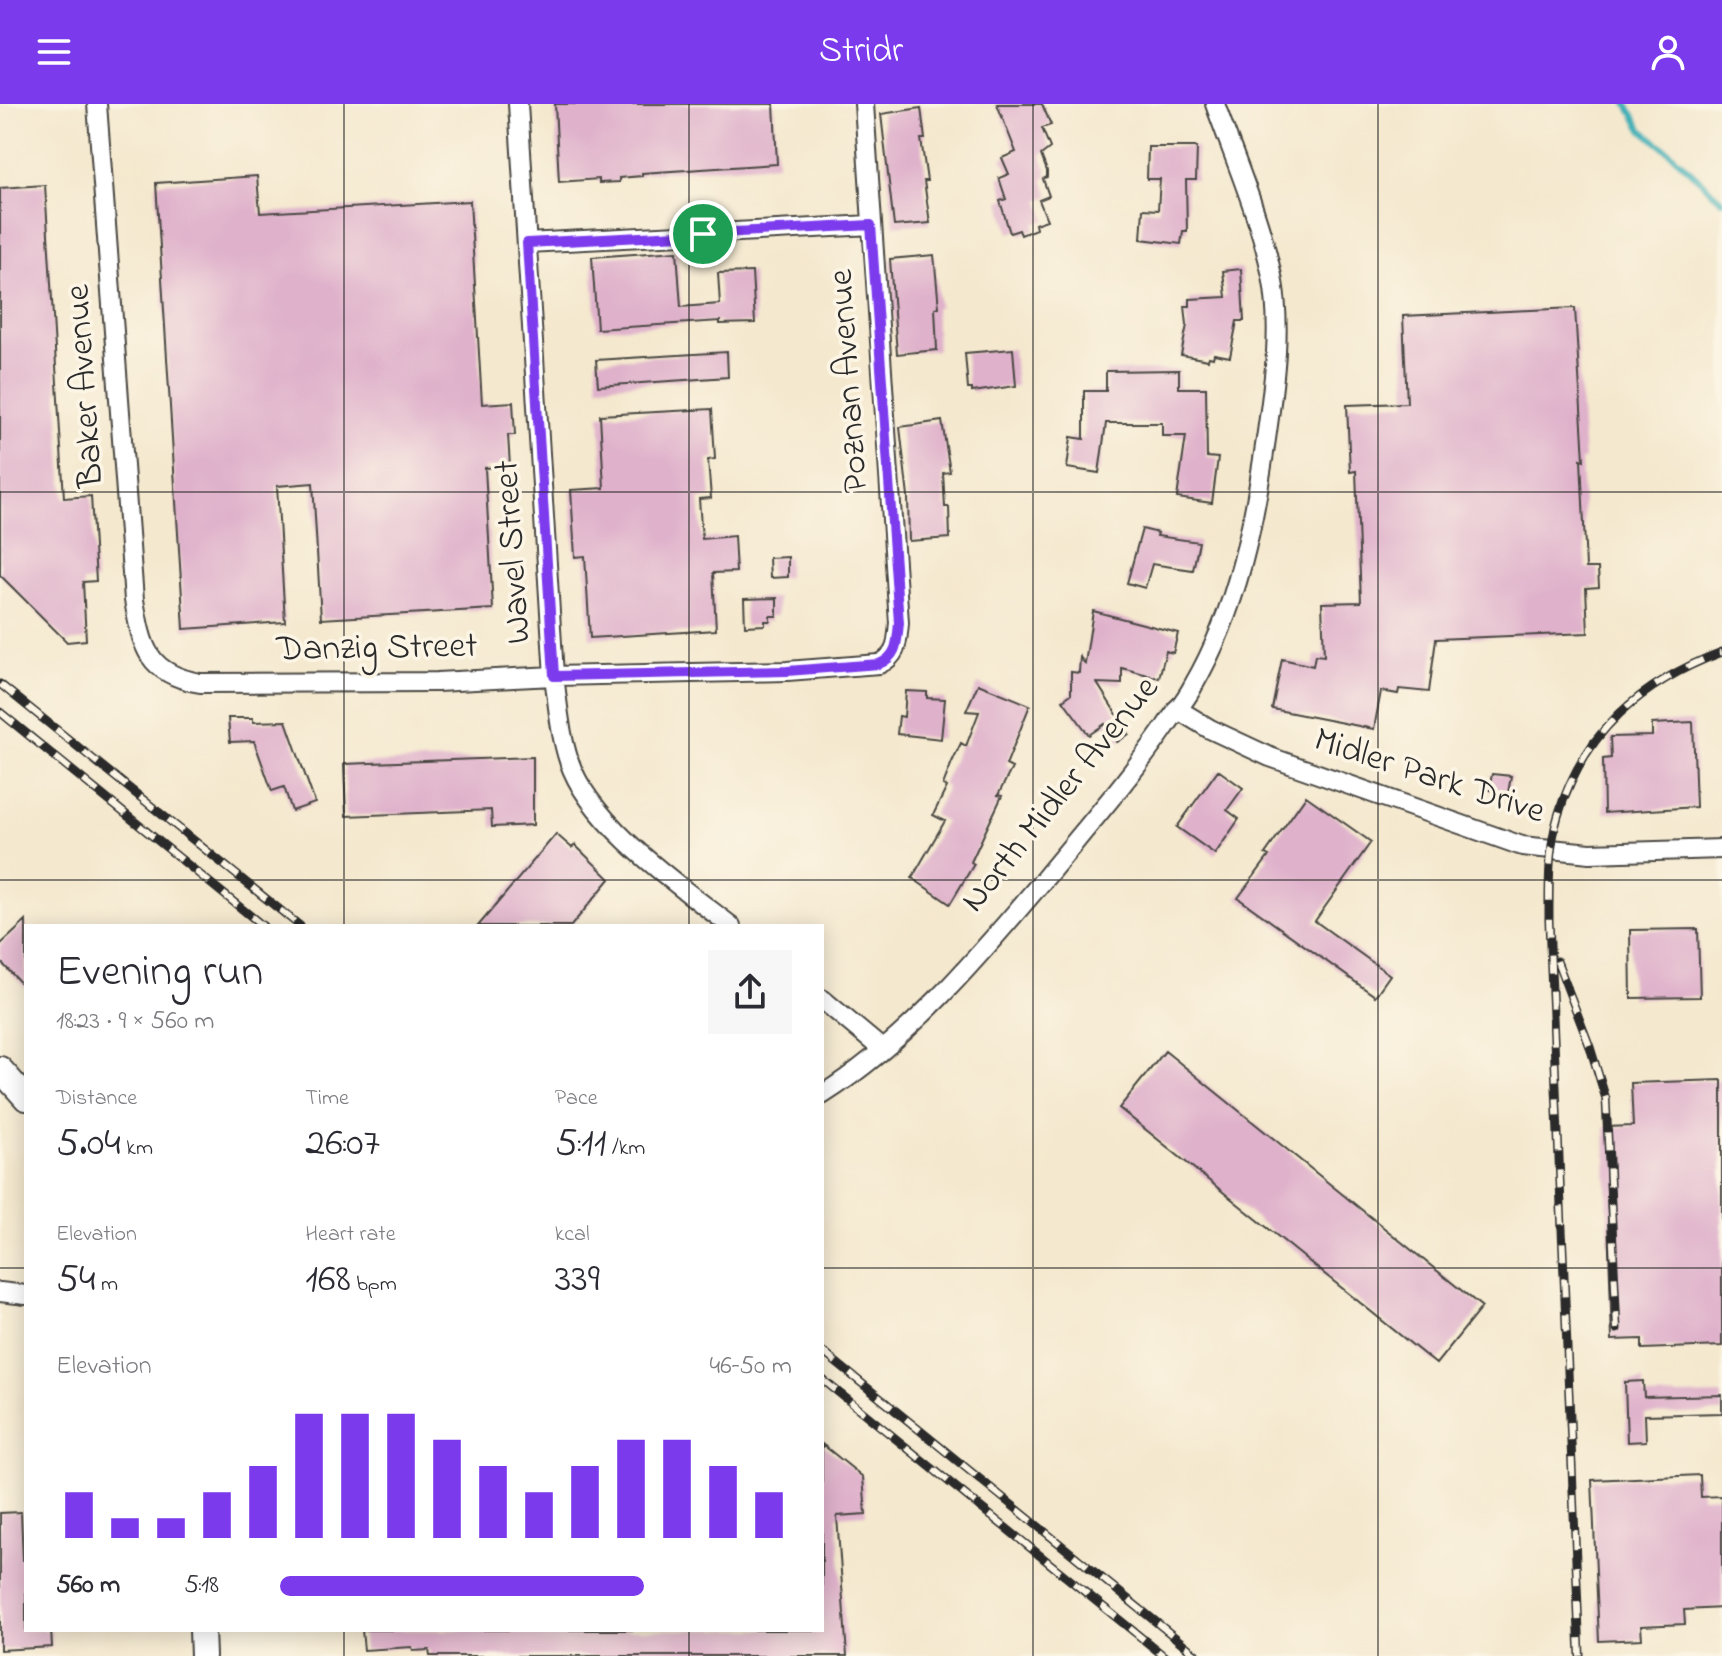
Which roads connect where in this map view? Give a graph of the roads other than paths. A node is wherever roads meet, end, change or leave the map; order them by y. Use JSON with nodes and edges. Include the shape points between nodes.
{"nodes":[{"id":1,"x":97,"y":104,"type":"edge"},
{"id":2,"x":518,"y":104,"type":"edge"},
{"id":3,"x":864,"y":104,"type":"edge"},
{"id":4,"x":1215,"y":104,"type":"edge"},
{"id":5,"x":871,"y":225,"type":"junction"},
{"id":6,"x":527,"y":243,"type":"junction"},
{"id":7,"x":894,"y":652,"type":"joint"},
{"id":8,"x":151,"y":660,"type":"joint"},
{"id":9,"x":554,"y":676,"type":"junction"},
{"id":10,"x":1177,"y":709,"type":"junction"},
{"id":11,"x":1722,"y":849,"type":"edge"},
{"id":12,"x":729,"y":924,"type":"edge"},
{"id":13,"x":824,"y":1001,"type":"edge"},
{"id":14,"x":883,"y":1050,"type":"junction"},
{"id":15,"x":0,"y":1069,"type":"edge"},
{"id":16,"x":824,"y":1094,"type":"edge"},
{"id":17,"x":24,"y":1096,"type":"edge"},
{"id":18,"x":0,"y":1292,"type":"edge"},
{"id":19,"x":24,"y":1295,"type":"edge"},
{"id":20,"x":202,"y":1632,"type":"edge"},
{"id":21,"x":203,"y":1656,"type":"edge"}],
"edges":[{"from":1,"to":8,"type":"street","name":"Baker Avenue","via":[[134,600],[141,641]]},
{"from":2,"to":6,"type":"street","name":"Wavel Street"},
{"from":3,"to":5,"type":"street","name":"Poznan Avenue"},
{"from":4,"to":10,"type":"street","name":"North Midler Avenue","via":[[1272,276],[1276,340],[1263,463],[1247,548],[1231,602]]},
{"from":5,"to":6,"type":"street"},
{"from":5,"to":7,"type":"street","name":"Poznan Avenue","via":[[899,623]]},
{"from":6,"to":9,"type":"street","name":"Wavel Street"},
{"from":7,"to":9,"type":"street","name":"Danzig Street","via":[[879,664],[787,671]]},
{"from":8,"to":9,"type":"street","name":"Danzig Street","via":[[164,673],[200,683]]},
{"from":9,"to":12,"type":"street","name":"Wavel Street","via":[[560,724],[579,783],[607,822]]},
{"from":10,"to":11,"type":"street","name":"Midler Park Drive","via":[[1270,757],[1522,846],[1590,853]]},
{"from":10,"to":14,"type":"street","name":"North Midler Avenue","via":[[1134,772],[1012,917],[940,997]]},
{"from":13,"to":14,"type":"street"},
{"from":14,"to":16,"type":"street","name":"North Midler Avenue"},
{"from":15,"to":17,"type":"main road"},
{"from":18,"to":19,"type":"street"},
{"from":20,"to":21,"type":"main road"}]}
